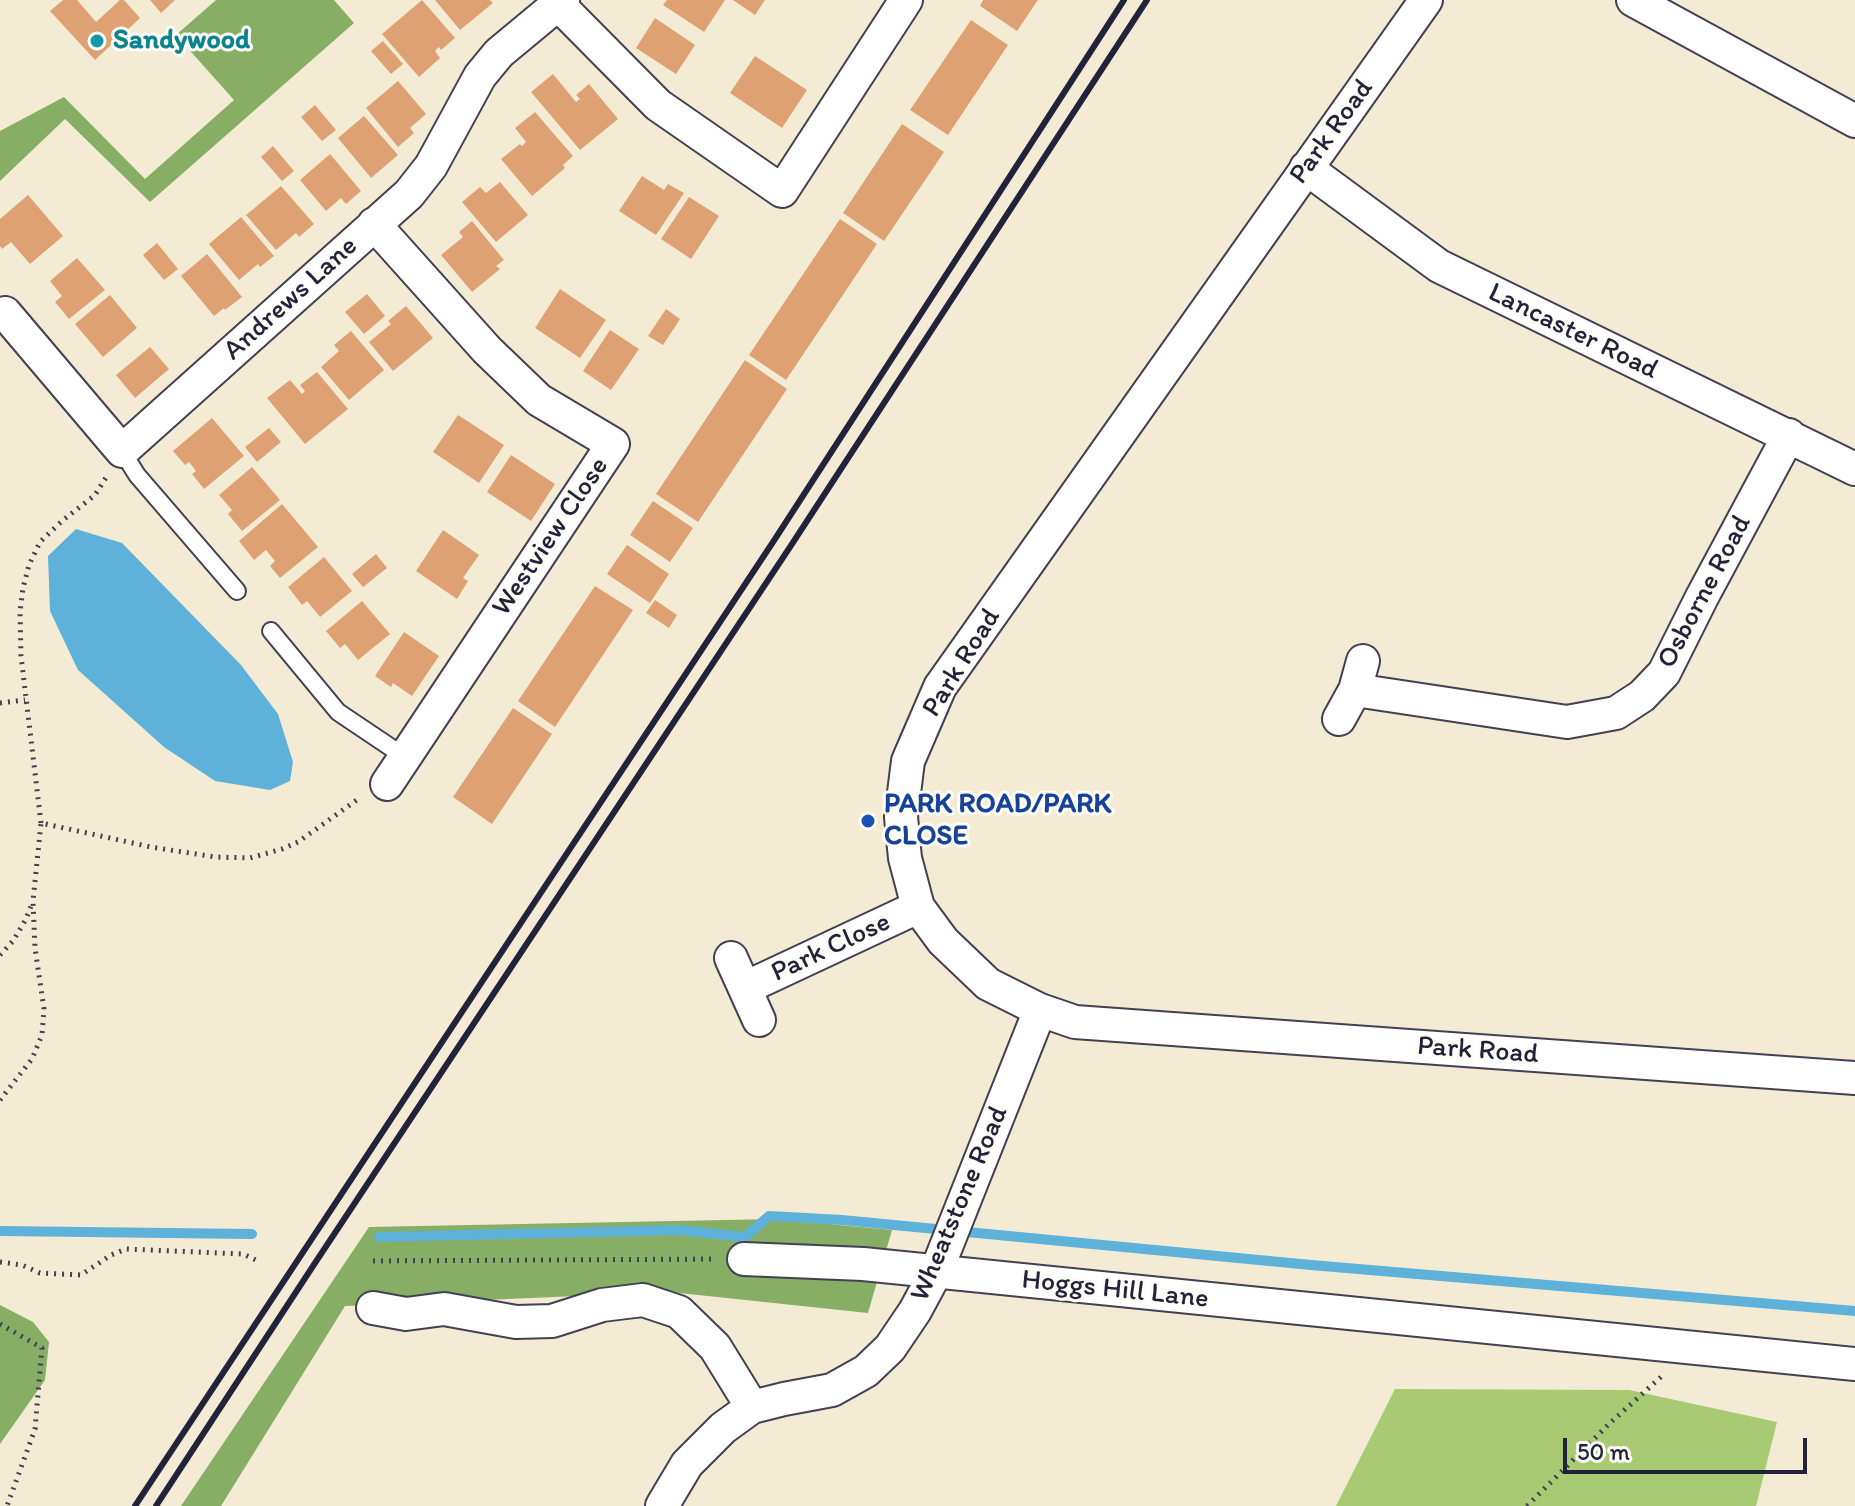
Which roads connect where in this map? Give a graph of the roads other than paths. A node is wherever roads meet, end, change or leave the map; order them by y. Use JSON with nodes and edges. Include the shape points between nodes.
{"nodes":[{"id":1,"x":906,"y":0,"type":"edge"},
{"id":2,"x":1426,"y":0,"type":"edge"},
{"id":3,"x":1633,"y":0,"type":"edge"},
{"id":4,"x":560,"y":2,"type":"edge"},
{"id":5,"x":1855,"y":121,"type":"edge"},
{"id":6,"x":1306,"y":168,"type":"junction"},
{"id":7,"x":374,"y":224,"type":"junction"},
{"id":8,"x":5,"y":313,"type":"dead end"},
{"id":9,"x":1789,"y":435,"type":"junction"},
{"id":10,"x":122,"y":451,"type":"junction"},
{"id":11,"x":1855,"y":469,"type":"edge"},
{"id":12,"x":237,"y":591,"type":"dead end"},
{"id":13,"x":271,"y":631,"type":"dead end"},
{"id":14,"x":1339,"y":719,"type":"dead end"},
{"id":15,"x":405,"y":757,"type":"junction"},
{"id":16,"x":387,"y":784,"type":"road end"},
{"id":17,"x":918,"y":907,"type":"junction"},
{"id":18,"x":731,"y":958,"type":"dead end"},
{"id":19,"x":745,"y":988,"type":"junction"},
{"id":20,"x":1040,"y":1010,"type":"junction"},
{"id":21,"x":759,"y":1020,"type":"dead end"},
{"id":22,"x":1855,"y":1078,"type":"edge"},
{"id":23,"x":744,"y":1259,"type":"road end"},
{"id":24,"x":936,"y":1272,"type":"junction"},
{"id":25,"x":373,"y":1308,"type":"dead end"},
{"id":26,"x":1855,"y":1364,"type":"edge"},
{"id":27,"x":752,"y":1407,"type":"junction"},
{"id":28,"x":662,"y":1506,"type":"edge"}],
"edges":[{"from":1,"to":4,"type":"street","via":[[782,191],[658,105]]},
{"from":2,"to":6,"type":"street","name":"Park Road"},
{"from":3,"to":5,"type":"street"},
{"from":4,"to":7,"type":"street","name":"Andrews Lane","via":[[499,53],[480,76],[431,166]]},
{"from":6,"to":9,"type":"street","name":"Lancaster Road","via":[[1439,266]]},
{"from":6,"to":17,"type":"street","name":"Park Road","via":[[940,687],[908,761],[901,817]]},
{"from":7,"to":10,"type":"street","name":"Andrews Lane"},
{"from":7,"to":15,"type":"street","name":"Westview Close","via":[[539,400],[613,444]]},
{"from":8,"to":10,"type":"street"},
{"from":9,"to":11,"type":"street","name":"Lancaster Road"},
{"from":9,"to":14,"type":"street","name":"Osborne Road","via":[[1664,673],[1616,713],[1567,722],[1359,676]]},
{"from":10,"to":12,"type":"lane"},
{"from":13,"to":15,"type":"lane","via":[[338,712]]},
{"from":15,"to":16,"type":"street","name":"Westview Close"},
{"from":17,"to":19,"type":"street","name":"Park Close"},
{"from":17,"to":20,"type":"street","name":"Park Road","via":[[943,941],[988,984]]},
{"from":18,"to":19,"type":"street","name":"Park Close"},
{"from":19,"to":21,"type":"street","name":"Park Close"},
{"from":20,"to":22,"type":"street","name":"Park Road","via":[[1075,1022]]},
{"from":20,"to":24,"type":"street","name":"Wheatstone Road"},
{"from":23,"to":24,"type":"street","name":"Hoggs Hill Lane"},
{"from":24,"to":26,"type":"street","name":"Hoggs Hill Lane"},
{"from":24,"to":27,"type":"street","name":"Wheatstone Road","via":[[890,1348],[866,1371],[832,1390]]},
{"from":25,"to":27,"type":"street","via":[[406,1314],[444,1309],[516,1322],[552,1321],[602,1305],[643,1300],[679,1312],[715,1347]]},
{"from":27,"to":28,"type":"street","name":"Wheatstone Road","via":[[687,1464]]}]}
